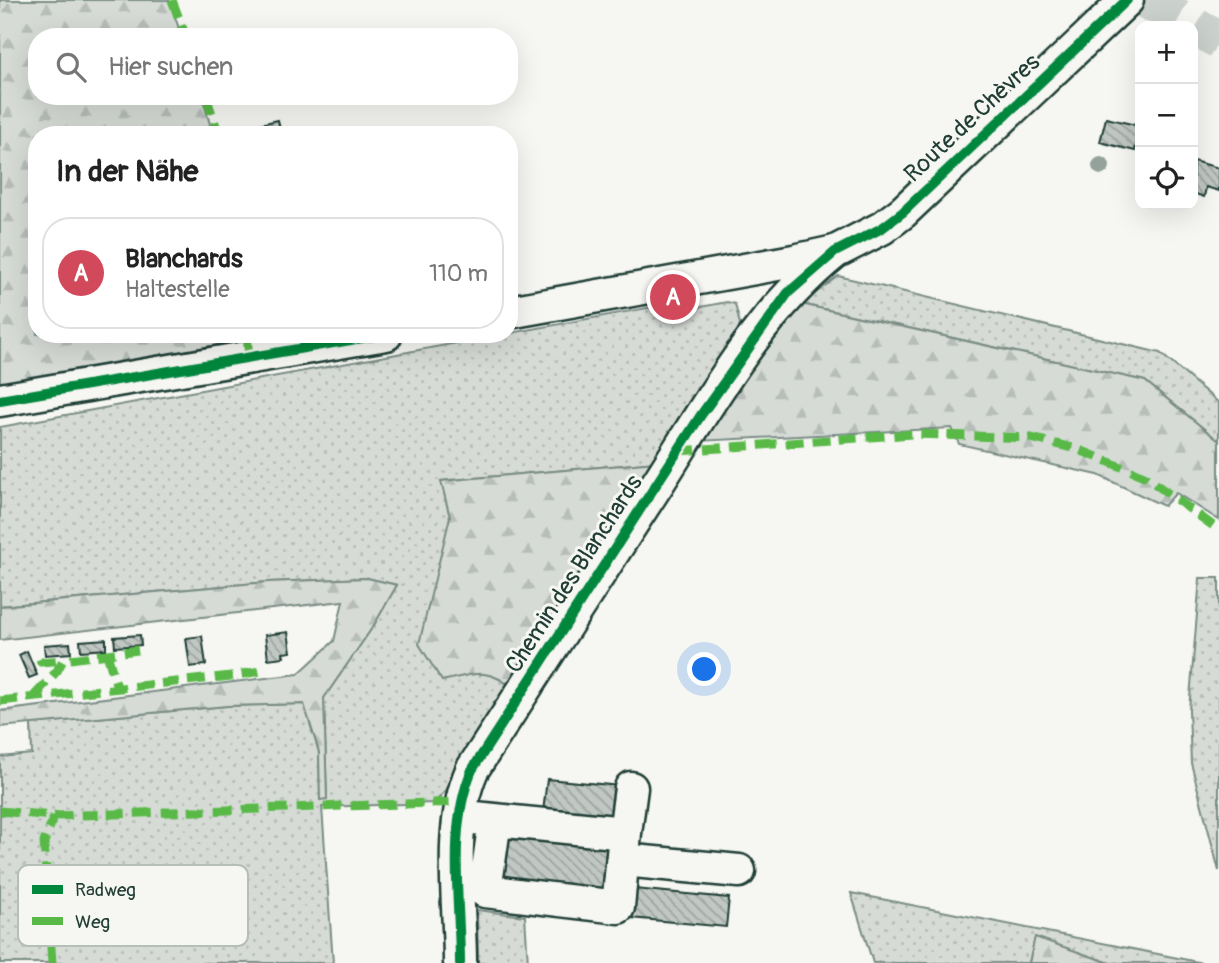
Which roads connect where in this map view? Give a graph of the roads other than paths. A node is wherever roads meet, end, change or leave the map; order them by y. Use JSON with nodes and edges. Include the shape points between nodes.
{"nodes":[{"id":1,"x":1127,"y":0,"type":"edge"},
{"id":2,"x":835,"y":252,"type":"junction"},
{"id":3,"x":722,"y":274,"type":"junction"},
{"id":4,"x":518,"y":310,"type":"edge"},
{"id":5,"x":754,"y":338,"type":"junction"},
{"id":6,"x":333,"y":343,"type":"edge"},
{"id":7,"x":0,"y":400,"type":"edge"},
{"id":8,"x":631,"y":788,"type":"dead end"},
{"id":9,"x":460,"y":816,"type":"junction"},
{"id":10,"x":495,"y":820,"type":"junction"},
{"id":11,"x":624,"y":847,"type":"junction"},
{"id":12,"x":739,"y":871,"type":"dead end"},
{"id":13,"x":460,"y":963,"type":"edge"}],
"edges":[{"from":1,"to":2,"type":"street","name":"Route de Chèvres","via":[[903,212]]},
{"from":2,"to":3,"type":"street","name":"Route de Chèvres"},
{"from":2,"to":5,"type":"street","name":"Chemin des Blanchards","via":[[788,293]]},
{"from":3,"to":4,"type":"street","name":"Route de Chèvres"},
{"from":3,"to":5,"type":"street","via":[[746,284],[762,305],[762,320]]},
{"from":5,"to":9,"type":"street","name":"Chemin des Blanchards","via":[[472,770]]},
{"from":6,"to":7,"type":"street"},
{"from":8,"to":11,"type":"street"},
{"from":9,"to":10,"type":"street"},
{"from":9,"to":13,"type":"street","name":"Chemin des Blanchards"},
{"from":10,"to":11,"type":"street"},
{"from":10,"to":11,"type":"street","via":[[485,891],[618,907]]},
{"from":11,"to":12,"type":"street"}]}
